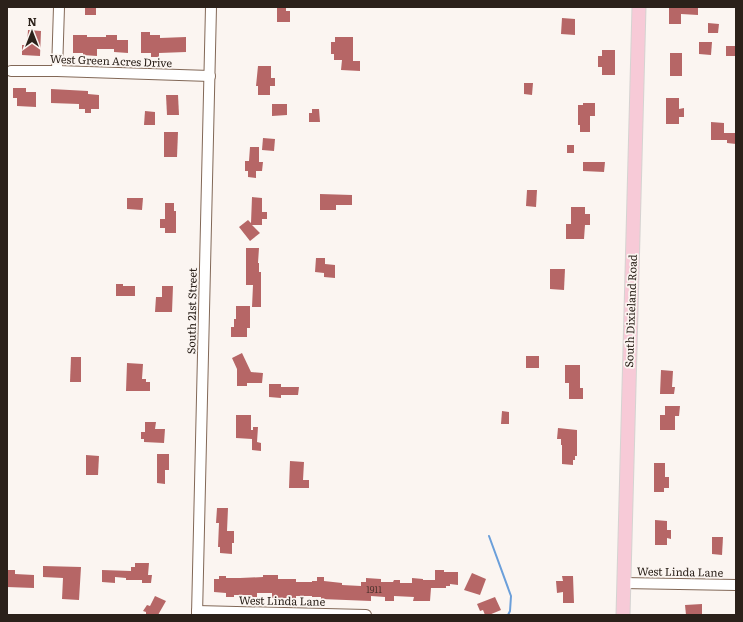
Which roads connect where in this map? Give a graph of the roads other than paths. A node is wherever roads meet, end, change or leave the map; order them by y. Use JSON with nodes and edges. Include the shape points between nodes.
{"nodes":[{"id":1,"x":59,"y":7,"type":"edge"},
{"id":2,"x":211,"y":7,"type":"edge"},
{"id":3,"x":639,"y":7,"type":"edge"},
{"id":4,"x":57,"y":71,"type":"junction"},
{"id":5,"x":11,"y":72,"type":"dead end"},
{"id":6,"x":210,"y":76,"type":"junction"},
{"id":7,"x":623,"y":583,"type":"junction"},
{"id":8,"x":736,"y":586,"type":"edge"},
{"id":9,"x":197,"y":613,"type":"edge"},
{"id":10,"x":366,"y":615,"type":"edge"},
{"id":11,"x":623,"y":615,"type":"edge"}],
"edges":[{"from":1,"to":4,"type":"street"},
{"from":2,"to":6,"type":"street","name":"South 21st Street"},
{"from":3,"to":7,"type":"main road","name":"South Dixieland Road"},
{"from":4,"to":5,"type":"street","name":"West Green Acres Drive"},
{"from":4,"to":6,"type":"street","name":"West Green Acres Drive"},
{"from":6,"to":9,"type":"street","name":"South 21st Street"},
{"from":7,"to":8,"type":"street","name":"West Linda Lane"},
{"from":7,"to":11,"type":"main road","name":"South Dixieland Road"},
{"from":9,"to":10,"type":"street","name":"West Linda Lane"}]}
